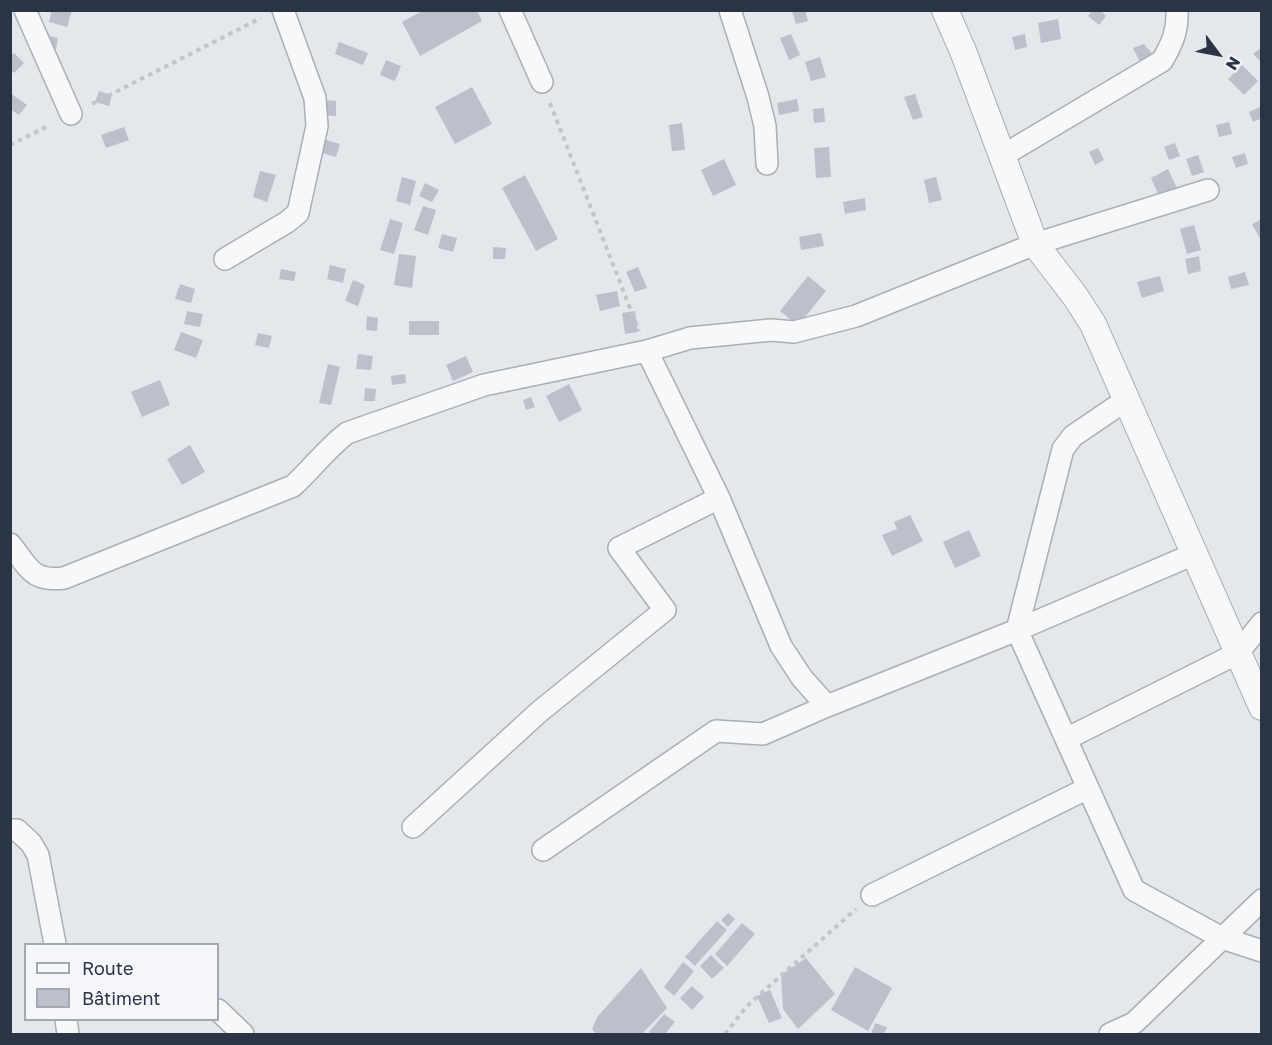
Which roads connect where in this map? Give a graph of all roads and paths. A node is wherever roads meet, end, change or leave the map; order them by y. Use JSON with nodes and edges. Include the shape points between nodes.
{"nodes":[{"id":1,"x":25,"y":10,"type":"edge"},
{"id":2,"x":510,"y":10,"type":"edge"},
{"id":3,"x":729,"y":10,"type":"edge"},
{"id":4,"x":945,"y":10,"type":"edge"},
{"id":5,"x":1177,"y":10,"type":"edge"},
{"id":6,"x":274,"y":13,"type":"edge"},
{"id":7,"x":542,"y":82,"type":"joint"},
{"id":8,"x":71,"y":114,"type":"junction"},
{"id":9,"x":10,"y":145,"type":"edge"},
{"id":10,"x":1002,"y":156,"type":"junction"},
{"id":11,"x":767,"y":164,"type":"dead end"},
{"id":12,"x":1208,"y":190,"type":"dead end"},
{"id":13,"x":1035,"y":244,"type":"junction"},
{"id":14,"x":225,"y":259,"type":"dead end"},
{"id":15,"x":647,"y":351,"type":"junction"},
{"id":16,"x":1126,"y":400,"type":"junction"},
{"id":17,"x":718,"y":498,"type":"junction"},
{"id":18,"x":10,"y":543,"type":"edge"},
{"id":19,"x":1194,"y":554,"type":"junction"},
{"id":20,"x":1262,"y":623,"type":"edge"},
{"id":21,"x":1017,"y":630,"type":"junction"},
{"id":22,"x":1238,"y":653,"type":"junction"},
{"id":23,"x":827,"y":706,"type":"junction"},
{"id":24,"x":1262,"y":707,"type":"edge"},
{"id":25,"x":1066,"y":739,"type":"junction"},
{"id":26,"x":1088,"y":788,"type":"junction"},
{"id":27,"x":413,"y":827,"type":"dead end"},
{"id":28,"x":10,"y":830,"type":"edge"},
{"id":29,"x":543,"y":850,"type":"dead end"},
{"id":30,"x":872,"y":895,"type":"joint"},
{"id":31,"x":1262,"y":900,"type":"edge"},
{"id":32,"x":1222,"y":938,"type":"junction"},
{"id":33,"x":55,"y":943,"type":"edge"},
{"id":34,"x":1262,"y":951,"type":"edge"},
{"id":35,"x":219,"y":1011,"type":"edge"},
{"id":36,"x":243,"y":1035,"type":"edge"},
{"id":37,"x":725,"y":1035,"type":"edge"},
{"id":38,"x":1110,"y":1035,"type":"edge"}],
"edges":[{"from":1,"to":8,"type":"street"},
{"from":2,"to":7,"type":"street"},
{"from":3,"to":11,"type":"street","via":[[758,97],[765,126]]},
{"from":4,"to":10,"type":"street"},
{"from":5,"to":10,"type":"street","via":[[1173,44],[1162,61]]},
{"from":6,"to":8,"type":"path"},
{"from":6,"to":14,"type":"street","via":[[315,98],[317,126],[298,213]]},
{"from":7,"to":15,"type":"path"},
{"from":8,"to":9,"type":"path"},
{"from":10,"to":13,"type":"street"},
{"from":12,"to":13,"type":"street"},
{"from":13,"to":15,"type":"street","via":[[856,316],[794,332],[771,330],[690,338]]},
{"from":13,"to":16,"type":"street","via":[[1093,324]]},
{"from":15,"to":17,"type":"street"},
{"from":15,"to":18,"type":"street","via":[[484,385],[346,433],[293,486],[64,578],[48,580],[36,576]]},
{"from":16,"to":19,"type":"street"},
{"from":16,"to":21,"type":"street","via":[[1073,436],[1063,449]]},
{"from":17,"to":23,"type":"street","via":[[781,646]]},
{"from":17,"to":27,"type":"street","via":[[619,548],[665,610],[539,712]]},
{"from":19,"to":21,"type":"street"},
{"from":19,"to":22,"type":"street"},
{"from":20,"to":22,"type":"street"},
{"from":21,"to":23,"type":"street"},
{"from":21,"to":25,"type":"street"},
{"from":22,"to":24,"type":"street"},
{"from":22,"to":25,"type":"street"},
{"from":23,"to":29,"type":"street","via":[[763,734],[716,731]]},
{"from":25,"to":26,"type":"street"},
{"from":26,"to":30,"type":"street"},
{"from":26,"to":32,"type":"street","via":[[1134,890]]},
{"from":28,"to":33,"type":"street","via":[[17,830],[38,855]]},
{"from":30,"to":37,"type":"path","via":[[747,1006]]},
{"from":31,"to":32,"type":"street"},
{"from":32,"to":34,"type":"street"},
{"from":32,"to":38,"type":"street","via":[[1134,1023]]},
{"from":35,"to":36,"type":"street"}]}
